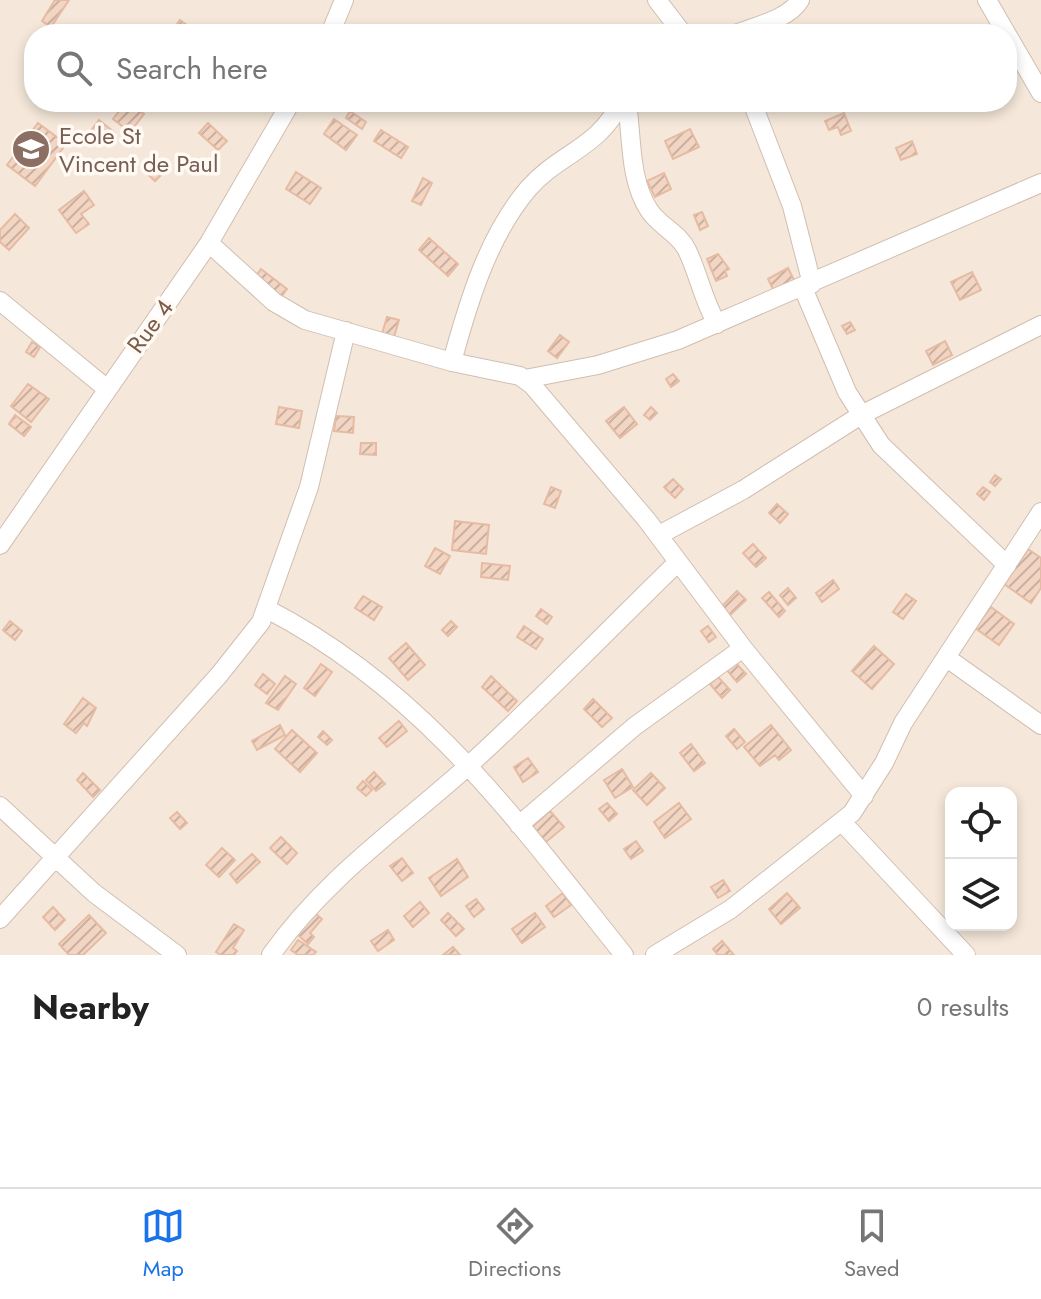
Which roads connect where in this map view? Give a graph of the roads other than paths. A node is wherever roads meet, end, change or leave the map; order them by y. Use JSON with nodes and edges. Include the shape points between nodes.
{"nodes":[{"id":1,"x":344,"y":0,"type":"edge"},
{"id":2,"x":657,"y":0,"type":"edge"},
{"id":3,"x":800,"y":0,"type":"edge"},
{"id":4,"x":987,"y":0,"type":"edge"},
{"id":5,"x":334,"y":24,"type":"edge"},
{"id":6,"x":675,"y":24,"type":"edge"},
{"id":7,"x":762,"y":24,"type":"edge"},
{"id":8,"x":1001,"y":24,"type":"edge"},
{"id":9,"x":1017,"y":52,"type":"edge"},
{"id":10,"x":1041,"y":93,"type":"edge"},
{"id":11,"x":285,"y":112,"type":"edge"},
{"id":12,"x":615,"y":112,"type":"edge"},
{"id":13,"x":628,"y":112,"type":"edge"},
{"id":14,"x":756,"y":112,"type":"edge"},
{"id":15,"x":1041,"y":183,"type":"edge"},
{"id":16,"x":209,"y":243,"type":"junction"},
{"id":17,"x":808,"y":286,"type":"junction"},
{"id":18,"x":0,"y":301,"type":"edge"},
{"id":19,"x":717,"y":324,"type":"junction"},
{"id":20,"x":1041,"y":325,"type":"edge"},
{"id":21,"x":346,"y":331,"type":"junction"},
{"id":22,"x":452,"y":362,"type":"junction"},
{"id":23,"x":525,"y":379,"type":"junction"},
{"id":24,"x":106,"y":388,"type":"junction"},
{"id":25,"x":861,"y":415,"type":"junction"},
{"id":26,"x":1041,"y":512,"type":"edge"},
{"id":27,"x":659,"y":535,"type":"junction"},
{"id":28,"x":0,"y":545,"type":"edge"},
{"id":29,"x":678,"y":562,"type":"junction"},
{"id":30,"x":1007,"y":565,"type":"junction"},
{"id":31,"x":267,"y":609,"type":"junction"},
{"id":32,"x":743,"y":648,"type":"junction"},
{"id":33,"x":947,"y":658,"type":"junction"},
{"id":34,"x":1041,"y":725,"type":"edge"},
{"id":35,"x":468,"y":766,"type":"junction"},
{"id":36,"x":864,"y":796,"type":"junction"},
{"id":37,"x":0,"y":806,"type":"edge"},
{"id":38,"x":842,"y":822,"type":"junction"},
{"id":39,"x":519,"y":825,"type":"junction"},
{"id":40,"x":55,"y":859,"type":"junction"},
{"id":41,"x":0,"y":919,"type":"edge"},
{"id":42,"x":177,"y":955,"type":"edge"},
{"id":43,"x":271,"y":955,"type":"edge"},
{"id":44,"x":624,"y":955,"type":"edge"},
{"id":45,"x":655,"y":955,"type":"edge"},
{"id":46,"x":966,"y":955,"type":"edge"}],
"edges":[{"from":1,"to":5,"type":"street"},
{"from":2,"to":6,"type":"street"},
{"from":3,"to":7,"type":"street"},
{"from":4,"to":8,"type":"street"},
{"from":9,"to":10,"type":"street"},
{"from":11,"to":16,"type":"street","name":"Rue 4"},
{"from":12,"to":22,"type":"street","via":[[604,131],[545,172],[521,199],[483,268]]},
{"from":13,"to":19,"type":"street","via":[[642,198],[687,249],[702,299]]},
{"from":14,"to":17,"type":"street","via":[[792,206]]},
{"from":15,"to":17,"type":"street"},
{"from":16,"to":21,"type":"street","via":[[281,307]]},
{"from":16,"to":24,"type":"street","name":"Rue 4"},
{"from":17,"to":19,"type":"street"},
{"from":17,"to":25,"type":"street","via":[[821,336]]},
{"from":18,"to":24,"type":"street"},
{"from":19,"to":23,"type":"street","via":[[598,365]]},
{"from":20,"to":25,"type":"street"},
{"from":21,"to":22,"type":"street"},
{"from":21,"to":31,"type":"street","via":[[309,487]]},
{"from":22,"to":23,"type":"street"},
{"from":23,"to":27,"type":"street"},
{"from":24,"to":28,"type":"street","name":"Rue 4"},
{"from":25,"to":27,"type":"street","via":[[743,490]]},
{"from":25,"to":30,"type":"street","via":[[881,445]]},
{"from":26,"to":30,"type":"street"},
{"from":27,"to":29,"type":"street"},
{"from":29,"to":32,"type":"street"},
{"from":29,"to":35,"type":"street"},
{"from":30,"to":33,"type":"street"},
{"from":31,"to":35,"type":"street","via":[[341,650],[399,696]]},
{"from":31,"to":40,"type":"street","via":[[219,675]]},
{"from":32,"to":36,"type":"street"},
{"from":32,"to":39,"type":"street","via":[[647,717]]},
{"from":33,"to":34,"type":"street"},
{"from":33,"to":36,"type":"street","via":[[903,723]]},
{"from":35,"to":39,"type":"street"},
{"from":35,"to":43,"type":"street","via":[[336,879]]},
{"from":36,"to":38,"type":"street"},
{"from":37,"to":40,"type":"street"},
{"from":38,"to":45,"type":"street","via":[[731,909]]},
{"from":38,"to":46,"type":"street"},
{"from":39,"to":44,"type":"street"},
{"from":40,"to":41,"type":"street"},
{"from":40,"to":42,"type":"street"}]}
